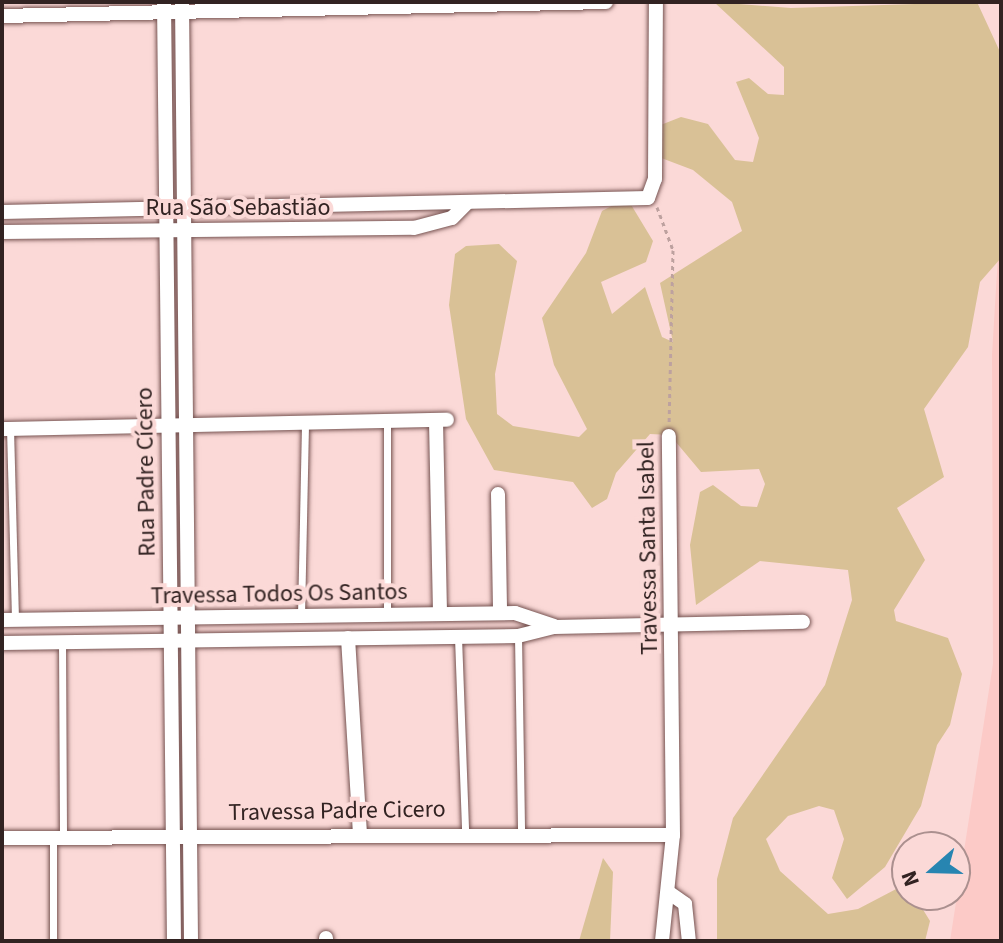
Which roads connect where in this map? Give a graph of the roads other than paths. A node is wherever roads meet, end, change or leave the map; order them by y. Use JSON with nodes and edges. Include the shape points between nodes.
{"nodes":[{"id":1,"x":606,"y":2,"type":"edge"},
{"id":2,"x":656,"y":2,"type":"edge"},
{"id":3,"x":307,"y":4,"type":"edge"},
{"id":4,"x":164,"y":6,"type":"edge"},
{"id":5,"x":182,"y":6,"type":"edge"},
{"id":6,"x":2,"y":16,"type":"edge"},
{"id":7,"x":467,"y":203,"type":"junction"},
{"id":8,"x":189,"y":208,"type":"junction"},
{"id":9,"x":169,"y":209,"type":"junction"},
{"id":10,"x":2,"y":212,"type":"edge"},
{"id":11,"x":170,"y":230,"type":"junction"},
{"id":12,"x":189,"y":230,"type":"junction"},
{"id":13,"x":2,"y":232,"type":"edge"},
{"id":14,"x":387,"y":425,"type":"junction"},
{"id":15,"x":166,"y":427,"type":"junction"},
{"id":16,"x":187,"y":427,"type":"junction"},
{"id":17,"x":305,"y":427,"type":"junction"},
{"id":18,"x":6,"y":428,"type":"edge"},
{"id":19,"x":669,"y":436,"type":"road end"},
{"id":20,"x":498,"y":494,"type":"dead end"},
{"id":21,"x":458,"y":613,"type":"junction"},
{"id":22,"x":500,"y":613,"type":"junction"},
{"id":23,"x":440,"y":614,"type":"junction"},
{"id":24,"x":387,"y":615,"type":"junction"},
{"id":25,"x":301,"y":616,"type":"junction"},
{"id":26,"x":171,"y":618,"type":"junction"},
{"id":27,"x":190,"y":618,"type":"junction"},
{"id":28,"x":9,"y":620,"type":"edge"},
{"id":29,"x":803,"y":622,"type":"dead end"},
{"id":30,"x":554,"y":627,"type":"junction"},
{"id":31,"x":671,"y":628,"type":"junction"},
{"id":32,"x":518,"y":636,"type":"junction"},
{"id":33,"x":458,"y":637,"type":"junction"},
{"id":34,"x":348,"y":638,"type":"junction"},
{"id":35,"x":172,"y":641,"type":"junction"},
{"id":36,"x":191,"y":641,"type":"junction"},
{"id":37,"x":62,"y":642,"type":"junction"},
{"id":38,"x":2,"y":643,"type":"edge"},
{"id":39,"x":465,"y":831,"type":"junction"},
{"id":40,"x":521,"y":832,"type":"junction"},
{"id":41,"x":360,"y":833,"type":"junction"},
{"id":42,"x":171,"y":835,"type":"junction"},
{"id":43,"x":190,"y":835,"type":"junction"},
{"id":44,"x":673,"y":835,"type":"junction"},
{"id":45,"x":58,"y":836,"type":"junction"},
{"id":46,"x":2,"y":838,"type":"edge"},
{"id":47,"x":668,"y":892,"type":"junction"},
{"id":48,"x":53,"y":941,"type":"edge"},
{"id":49,"x":174,"y":941,"type":"edge"},
{"id":50,"x":191,"y":941,"type":"edge"},
{"id":51,"x":662,"y":941,"type":"edge"},
{"id":52,"x":689,"y":941,"type":"edge"}],
"edges":[{"from":1,"to":3,"type":"street"},
{"from":2,"to":7,"type":"street","name":"Rua São Sebastião","via":[[653,202]]},
{"from":3,"to":5,"type":"street"},
{"from":4,"to":5,"type":"street"},
{"from":4,"to":6,"type":"street"},
{"from":4,"to":9,"type":"street","name":"Rua Padre Cícero"},
{"from":5,"to":8,"type":"street","name":"Rua Padre Cícero"},
{"from":7,"to":8,"type":"street","name":"Rua São Sebastião"},
{"from":7,"to":12,"type":"street","name":"Rua São Sebastião","via":[[440,224],[414,228]]},
{"from":8,"to":9,"type":"street","name":"Rua São Sebastião"},
{"from":8,"to":12,"type":"street","name":"Rua Padre Cícero"},
{"from":9,"to":10,"type":"street","name":"Rua São Sebastião"},
{"from":9,"to":11,"type":"street","name":"Rua Padre Cícero"},
{"from":11,"to":12,"type":"street","name":"Rua São Sebastião"},
{"from":11,"to":13,"type":"street","name":"Rua São Sebastião"},
{"from":11,"to":15,"type":"street","name":"Rua Padre Cícero"},
{"from":12,"to":16,"type":"street","name":"Rua Padre Cícero"},
{"from":14,"to":17,"type":"street"},
{"from":14,"to":23,"type":"street","via":[[441,421]]},
{"from":14,"to":24,"type":"lane"},
{"from":15,"to":16,"type":"street"},
{"from":15,"to":18,"type":"street"},
{"from":15,"to":26,"type":"street","name":"Rua Padre Cícero"},
{"from":16,"to":17,"type":"street"},
{"from":16,"to":27,"type":"street","name":"Rua Padre Cícero"},
{"from":17,"to":25,"type":"lane"},
{"from":18,"to":28,"type":"lane"},
{"from":19,"to":31,"type":"street","name":"Travessa Santa Isabel"},
{"from":20,"to":22,"type":"street"},
{"from":21,"to":22,"type":"street","name":"Travessa Todos Os Santos"},
{"from":21,"to":23,"type":"street","name":"Travessa Todos Os Santos"},
{"from":21,"to":33,"type":"street"},
{"from":22,"to":30,"type":"street","name":"Travessa Todos Os Santos"},
{"from":23,"to":24,"type":"street","name":"Travessa Todos Os Santos"},
{"from":24,"to":25,"type":"street","name":"Travessa Todos Os Santos"},
{"from":25,"to":27,"type":"street","name":"Travessa Todos Os Santos"},
{"from":26,"to":27,"type":"street","name":"Travessa Todos Os Santos"},
{"from":26,"to":28,"type":"street","name":"Travessa Todos Os Santos"},
{"from":26,"to":35,"type":"street","name":"Rua Padre Cícero"},
{"from":27,"to":36,"type":"street","name":"Rua Padre Cícero"},
{"from":29,"to":31,"type":"street","name":"Travessa Todos Os Santos"},
{"from":30,"to":31,"type":"street","name":"Travessa Todos Os Santos"},
{"from":30,"to":32,"type":"street","name":"Travessa Todos Os Santos"},
{"from":31,"to":44,"type":"street","name":"Travessa Santa Isabel"},
{"from":32,"to":33,"type":"street","name":"Travessa Todos Os Santos"},
{"from":32,"to":40,"type":"lane"},
{"from":33,"to":34,"type":"street","name":"Travessa Todos Os Santos"},
{"from":33,"to":39,"type":"lane"},
{"from":34,"to":36,"type":"street","name":"Travessa Todos Os Santos"},
{"from":34,"to":41,"type":"street"},
{"from":35,"to":36,"type":"street","name":"Travessa Todos Os Santos"},
{"from":35,"to":37,"type":"street","name":"Travessa Todos Os Santos"},
{"from":35,"to":42,"type":"street","name":"Rua Padre Cícero"},
{"from":36,"to":43,"type":"street","name":"Rua Padre Cícero"},
{"from":37,"to":38,"type":"street","name":"Travessa Todos Os Santos"},
{"from":37,"to":45,"type":"lane"},
{"from":39,"to":40,"type":"street","name":"Travessa Padre Cicero"},
{"from":39,"to":41,"type":"street","name":"Travessa Padre Cicero"},
{"from":40,"to":44,"type":"street","name":"Travessa Padre Cicero"},
{"from":41,"to":43,"type":"street","name":"Travessa Padre Cicero"},
{"from":42,"to":43,"type":"street","name":"Travessa Padre Cicero"},
{"from":42,"to":45,"type":"street","name":"Travessa Padre Cicero"},
{"from":42,"to":49,"type":"street","name":"Rua Padre Cícero"},
{"from":43,"to":50,"type":"street","name":"Rua Padre Cícero"},
{"from":44,"to":47,"type":"street","name":"Travessa Santa Isabel"},
{"from":45,"to":46,"type":"street","name":"Travessa Padre Cicero"},
{"from":45,"to":48,"type":"lane"},
{"from":47,"to":51,"type":"street","name":"Travessa Santa Isabel"},
{"from":47,"to":52,"type":"street","via":[[685,904]]}]}
